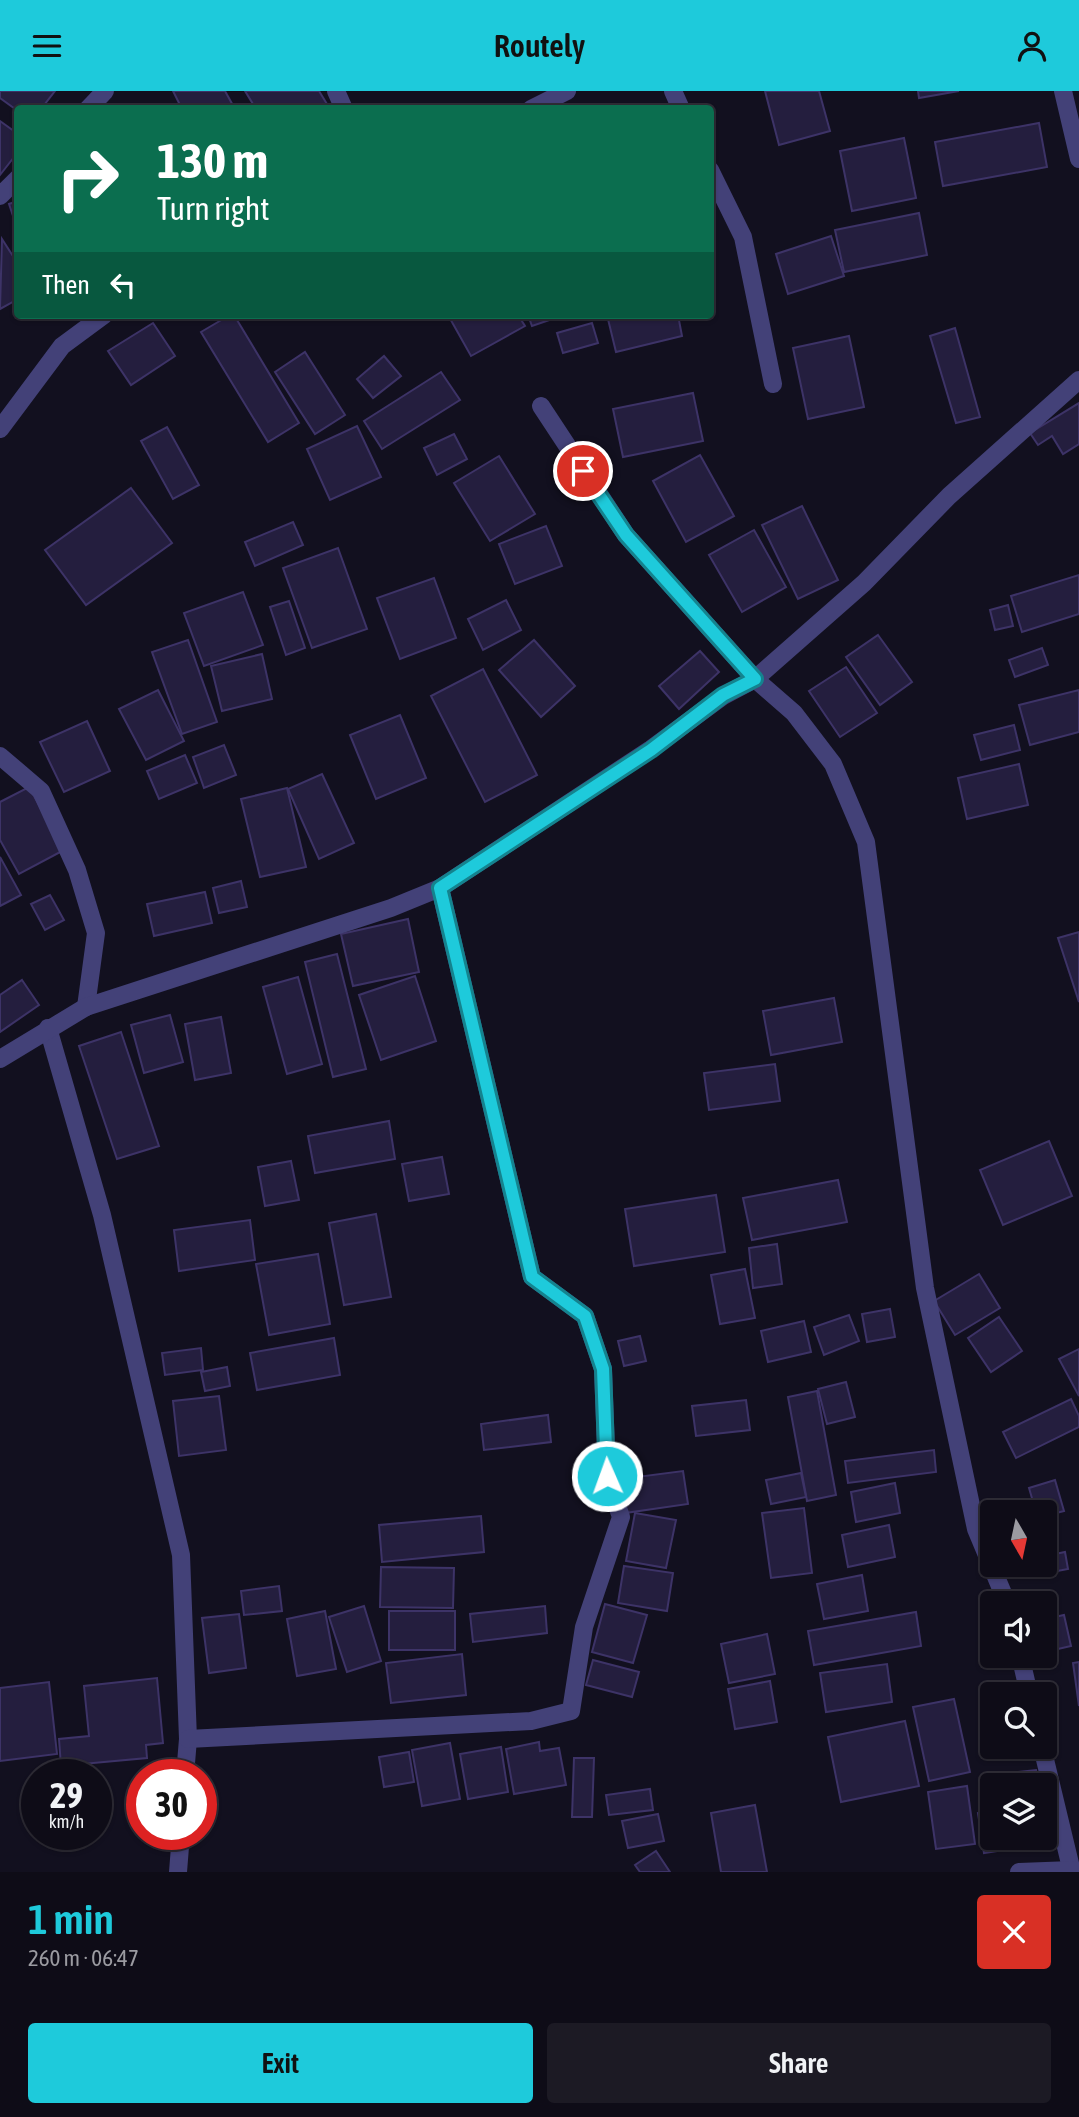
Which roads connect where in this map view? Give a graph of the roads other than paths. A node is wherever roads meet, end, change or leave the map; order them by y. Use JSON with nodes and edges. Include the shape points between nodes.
{"nodes":[{"id":1,"x":105,"y":91,"type":"edge"},
{"id":2,"x":567,"y":91,"type":"edge"},
{"id":3,"x":1063,"y":91,"type":"edge"},
{"id":4,"x":92,"y":105,"type":"edge"},
{"id":5,"x":539,"y":105,"type":"edge"},
{"id":6,"x":1079,"y":159,"type":"edge"},
{"id":7,"x":714,"y":178,"type":"edge"},
{"id":8,"x":14,"y":182,"type":"edge"},
{"id":9,"x":0,"y":196,"type":"edge"},
{"id":10,"x":99,"y":319,"type":"edge"},
{"id":11,"x":1079,"y":380,"type":"edge"},
{"id":12,"x":773,"y":384,"type":"dead end"},
{"id":13,"x":541,"y":406,"type":"dead end"},
{"id":14,"x":0,"y":429,"type":"edge"},
{"id":15,"x":755,"y":679,"type":"junction"},
{"id":16,"x":0,"y":755,"type":"edge"},
{"id":17,"x":440,"y":888,"type":"junction"},
{"id":18,"x":86,"y":1007,"type":"junction"},
{"id":19,"x":48,"y":1028,"type":"junction"},
{"id":20,"x":0,"y":1059,"type":"edge"},
{"id":21,"x":1002,"y":1591,"type":"edge"},
{"id":22,"x":188,"y":1739,"type":"junction"},
{"id":23,"x":186,"y":1759,"type":"edge"},
{"id":24,"x":1045,"y":1759,"type":"edge"},
{"id":25,"x":180,"y":1850,"type":"edge"},
{"id":26,"x":1072,"y":1871,"type":"edge"},
{"id":27,"x":178,"y":1872,"type":"edge"},
{"id":28,"x":1019,"y":1872,"type":"edge"}],
"edges":[{"from":1,"to":4,"type":"street"},
{"from":2,"to":5,"type":"street"},
{"from":3,"to":6,"type":"street"},
{"from":7,"to":12,"type":"street","via":[[743,237]]},
{"from":8,"to":9,"type":"street"},
{"from":10,"to":14,"type":"street","via":[[62,346]]},
{"from":11,"to":15,"type":"street"},
{"from":13,"to":15,"type":"street","via":[[626,535]]},
{"from":15,"to":17,"type":"street","via":[[723,695],[651,750]]},
{"from":15,"to":21,"type":"street","via":[[794,713],[833,764],[866,842],[925,1288],[976,1529]]},
{"from":16,"to":18,"type":"street","via":[[41,791],[77,870],[96,933]]},
{"from":17,"to":18,"type":"street"},
{"from":17,"to":22,"type":"street","via":[[532,1277],[585,1316],[603,1369],[607,1476],[621,1517],[584,1627],[571,1711],[531,1721]]},
{"from":18,"to":19,"type":"street"},
{"from":19,"to":20,"type":"street"},
{"from":19,"to":22,"type":"street","via":[[102,1215],[181,1555]]},
{"from":22,"to":23,"type":"street"},
{"from":24,"to":26,"type":"street"},
{"from":25,"to":27,"type":"street"},
{"from":26,"to":28,"type":"street"}]}
